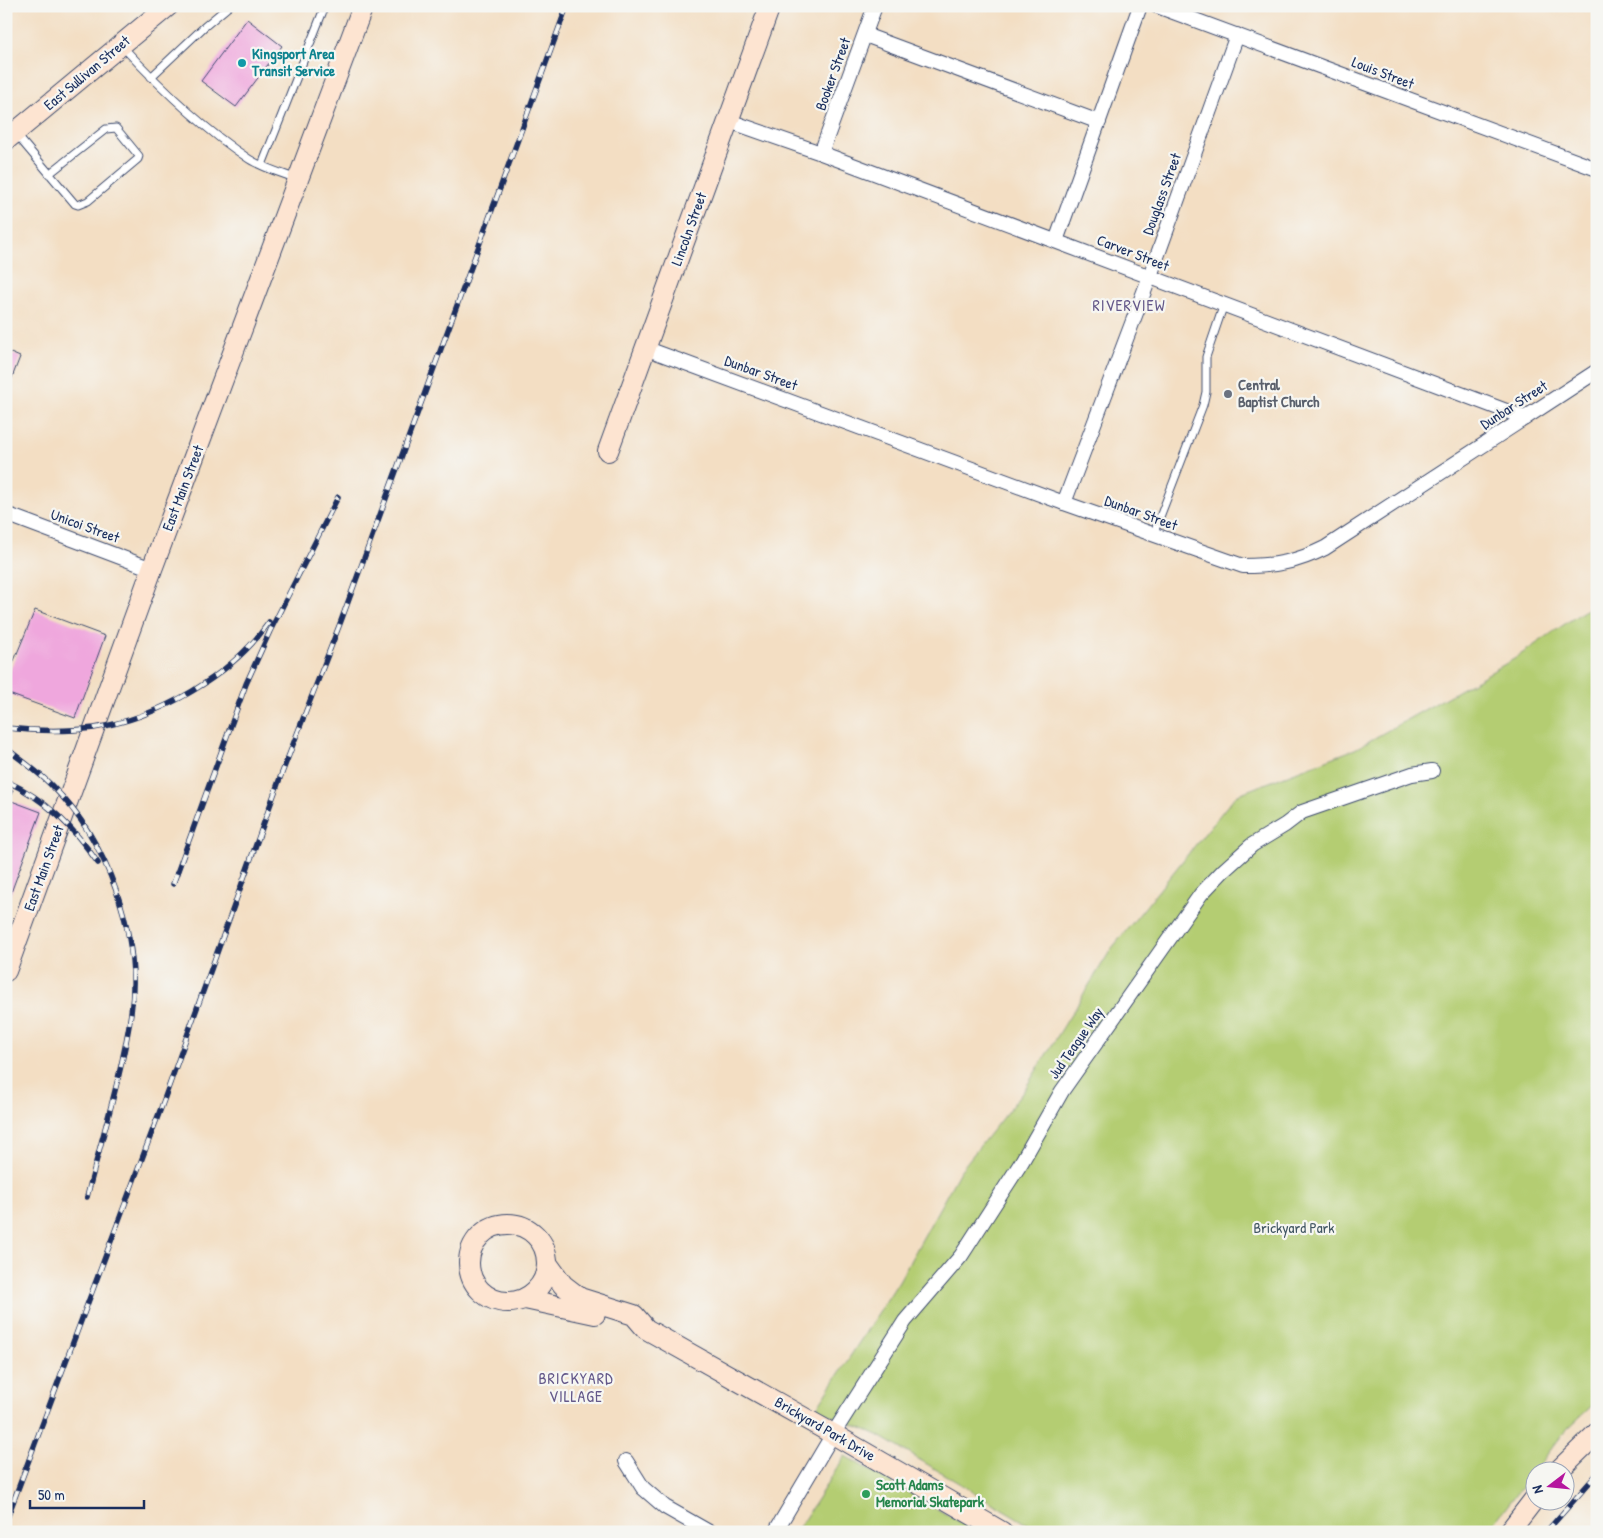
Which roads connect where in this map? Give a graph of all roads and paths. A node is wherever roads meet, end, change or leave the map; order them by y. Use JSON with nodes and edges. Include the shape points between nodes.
{"nodes":[{"id":1,"x":168,"y":6,"type":"edge"},
{"id":2,"x":229,"y":6,"type":"edge"},
{"id":3,"x":325,"y":6,"type":"edge"},
{"id":4,"x":363,"y":6,"type":"edge"},
{"id":5,"x":770,"y":6,"type":"edge"},
{"id":6,"x":875,"y":6,"type":"edge"},
{"id":7,"x":1140,"y":6,"type":"edge"},
{"id":8,"x":1157,"y":6,"type":"edge"},
{"id":9,"x":865,"y":35,"type":"junction"},
{"id":10,"x":1237,"y":35,"type":"junction"},
{"id":11,"x":122,"y":45,"type":"junction"},
{"id":12,"x":151,"y":77,"type":"junction"},
{"id":13,"x":730,"y":121,"type":"junction"},
{"id":14,"x":1099,"y":122,"type":"junction"},
{"id":15,"x":10,"y":136,"type":"edge"},
{"id":16,"x":822,"y":153,"type":"junction"},
{"id":17,"x":262,"y":165,"type":"junction"},
{"id":18,"x":1597,"y":169,"type":"edge"},
{"id":19,"x":49,"y":174,"type":"junction"},
{"id":20,"x":298,"y":180,"type":"junction"},
{"id":21,"x":1056,"y":241,"type":"junction"},
{"id":22,"x":1150,"y":276,"type":"junction"},
{"id":23,"x":1224,"y":304,"type":"junction"},
{"id":24,"x":645,"y":348,"type":"junction"},
{"id":25,"x":1597,"y":371,"type":"edge"},
{"id":26,"x":1525,"y":418,"type":"junction"},
{"id":27,"x":608,"y":451,"type":"dead end"},
{"id":28,"x":1064,"y":503,"type":"junction"},
{"id":29,"x":6,"y":514,"type":"edge"},
{"id":30,"x":1153,"y":535,"type":"junction"},
{"id":31,"x":152,"y":569,"type":"junction"},
{"id":32,"x":1432,"y":771,"type":"dead end"},
{"id":33,"x":6,"y":971,"type":"edge"},
{"id":34,"x":547,"y":1263,"type":"junction"},
{"id":35,"x":525,"y":1299,"type":"junction"},
{"id":36,"x":646,"y":1329,"type":"junction"},
{"id":37,"x":1597,"y":1433,"type":"edge"},
{"id":38,"x":833,"y":1434,"type":"junction"},
{"id":39,"x":1569,"y":1460,"type":"edge"},
{"id":40,"x":626,"y":1461,"type":"dead end"},
{"id":41,"x":1526,"y":1510,"type":"edge"},
{"id":42,"x":709,"y":1532,"type":"edge"},
{"id":43,"x":776,"y":1532,"type":"edge"},
{"id":44,"x":1002,"y":1532,"type":"edge"},
{"id":45,"x":1509,"y":1532,"type":"edge"}],
"edges":[{"from":1,"to":11,"type":"street","name":"East Sullivan Street"},
{"from":2,"to":12,"type":"lane"},
{"from":3,"to":17,"type":"lane"},
{"from":4,"to":20,"type":"street","name":"East Main Street"},
{"from":5,"to":13,"type":"street","name":"Lincoln Street"},
{"from":6,"to":9,"type":"street","name":"Booker Street"},
{"from":7,"to":14,"type":"street"},
{"from":8,"to":10,"type":"street","name":"Louis Street"},
{"from":9,"to":14,"type":"street"},
{"from":9,"to":16,"type":"street","name":"Booker Street"},
{"from":10,"to":18,"type":"street","name":"Louis Street"},
{"from":10,"to":22,"type":"street","name":"Douglass Street"},
{"from":11,"to":12,"type":"lane"},
{"from":11,"to":15,"type":"street","name":"East Sullivan Street"},
{"from":12,"to":17,"type":"lane","via":[[201,122]]},
{"from":13,"to":16,"type":"street","name":"Carver Street"},
{"from":13,"to":24,"type":"street","name":"Lincoln Street"},
{"from":14,"to":21,"type":"street"},
{"from":15,"to":19,"type":"lane"},
{"from":16,"to":21,"type":"street","name":"Carver Street"},
{"from":17,"to":20,"type":"lane"},
{"from":19,"to":19,"type":"lane","via":[[78,205],[139,156],[112,127]]},
{"from":20,"to":31,"type":"street","name":"East Main Street"},
{"from":21,"to":22,"type":"street","name":"Carver Street"},
{"from":22,"to":23,"type":"street","name":"Carver Street"},
{"from":22,"to":28,"type":"street","name":"Douglass Street"},
{"from":23,"to":26,"type":"street","name":"Carver Street"},
{"from":23,"to":30,"type":"lane","via":[[1206,357],[1203,405]]},
{"from":24,"to":27,"type":"street","name":"Lincoln Street"},
{"from":24,"to":28,"type":"street","name":"Dunbar Street"},
{"from":25,"to":26,"type":"street","name":"Dunbar Street"},
{"from":26,"to":30,"type":"street","name":"Dunbar Street","via":[[1326,548],[1304,558],[1265,566],[1243,566]]},
{"from":28,"to":30,"type":"street","name":"Dunbar Street"},
{"from":29,"to":31,"type":"street","name":"Unicoi Street"},
{"from":31,"to":33,"type":"street","name":"East Main Street"},
{"from":32,"to":38,"type":"street","name":"Jud Teague Way","via":[[1412,774],[1302,812],[1252,845],[1201,894],[1062,1091],[1022,1163],[961,1256],[906,1321]]},
{"from":34,"to":35,"type":"street","via":[[543,1281],[536,1292]]},
{"from":34,"to":35,"type":"street","via":[[543,1244],[524,1227],[512,1223],[498,1224],[477,1238],[470,1250],[468,1263],[478,1288],[499,1302]]},
{"from":34,"to":36,"type":"street","name":"Brickyard Park Drive","via":[[563,1285],[580,1298],[634,1315]]},
{"from":35,"to":36,"type":"street","name":"Brickyard Park Drive","via":[[584,1311],[626,1327]]},
{"from":36,"to":38,"type":"street","name":"Brickyard Park Drive"},
{"from":37,"to":39,"type":"street"},
{"from":38,"to":43,"type":"street","name":"Jud Teague Way"},
{"from":38,"to":44,"type":"street","name":"Brickyard Park Drive"},
{"from":40,"to":42,"type":"street","via":[[643,1488],[665,1507]]},
{"from":41,"to":45,"type":"street"}]}
